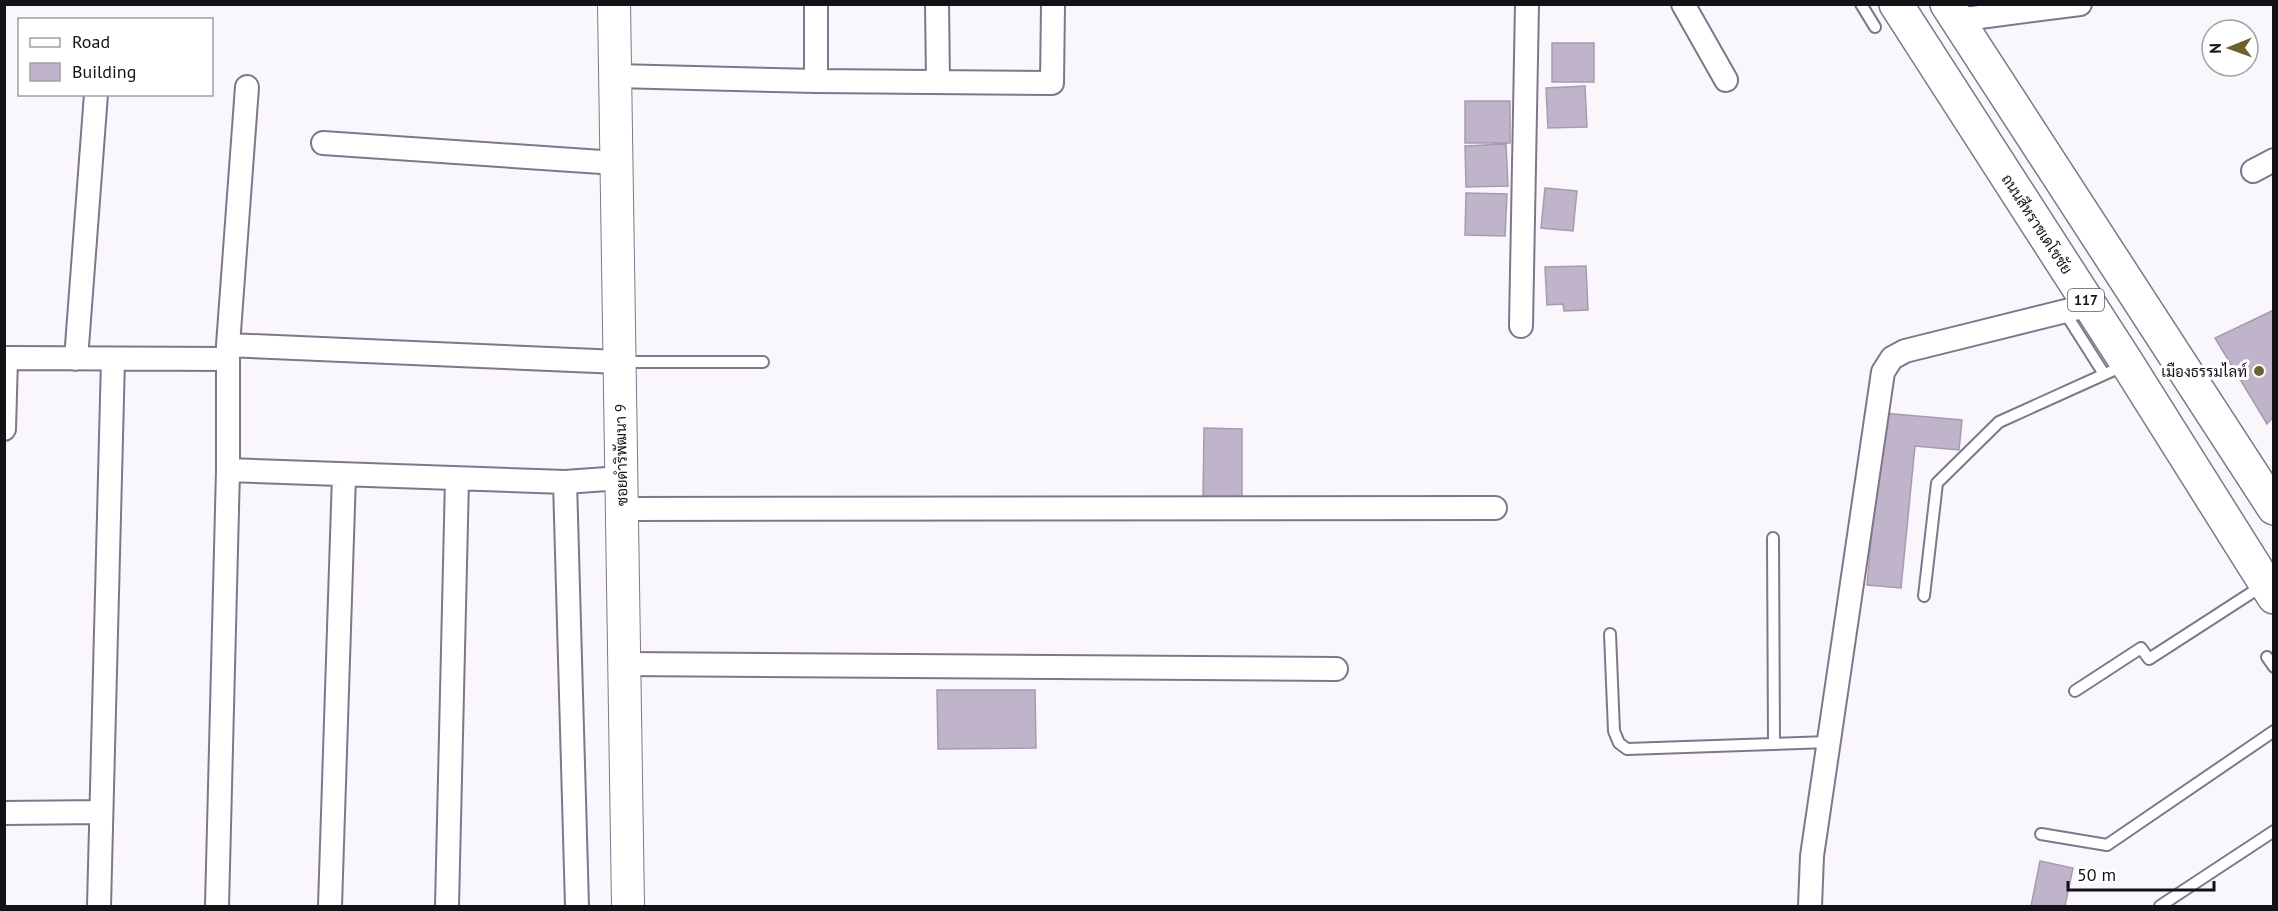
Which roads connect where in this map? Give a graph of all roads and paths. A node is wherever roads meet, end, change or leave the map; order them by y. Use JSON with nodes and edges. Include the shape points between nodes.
{"nodes":[{"id":1,"x":614,"y":4,"type":"edge"},
{"id":2,"x":816,"y":4,"type":"edge"},
{"id":3,"x":937,"y":4,"type":"edge"},
{"id":4,"x":1053,"y":4,"type":"edge"},
{"id":5,"x":1527,"y":4,"type":"edge"},
{"id":6,"x":1683,"y":4,"type":"edge"},
{"id":7,"x":1861,"y":4,"type":"edge"},
{"id":8,"x":2080,"y":4,"type":"edge"},
{"id":9,"x":1952,"y":12,"type":"edge"},
{"id":10,"x":1885,"y":16,"type":"edge"},
{"id":11,"x":615,"y":76,"type":"junction"},
{"id":12,"x":1726,"y":80,"type":"dead end"},
{"id":13,"x":816,"y":81,"type":"junction"},
{"id":14,"x":938,"y":82,"type":"junction"},
{"id":15,"x":247,"y":87,"type":"dead end"},
{"id":16,"x":96,"y":96,"type":"edge"},
{"id":17,"x":323,"y":143,"type":"dead end"},
{"id":18,"x":2274,"y":160,"type":"edge"},
{"id":19,"x":616,"y":163,"type":"junction"},
{"id":20,"x":2253,"y":171,"type":"dead end"},
{"id":21,"x":2077,"y":308,"type":"junction"},
{"id":22,"x":1521,"y":326,"type":"dead end"},
{"id":23,"x":228,"y":352,"type":"junction"},
{"id":24,"x":5,"y":358,"type":"edge"},
{"id":25,"x":76,"y":359,"type":"junction"},
{"id":26,"x":113,"y":359,"type":"junction"},
{"id":27,"x":620,"y":362,"type":"junction"},
{"id":28,"x":763,"y":362,"type":"dead end"},
{"id":29,"x":2116,"y":369,"type":"junction"},
{"id":30,"x":4,"y":429,"type":"edge"},
{"id":31,"x":228,"y":470,"type":"junction"},
{"id":32,"x":344,"y":475,"type":"junction"},
{"id":33,"x":621,"y":478,"type":"junction"},
{"id":34,"x":457,"y":479,"type":"junction"},
{"id":35,"x":565,"y":482,"type":"junction"},
{"id":36,"x":1495,"y":508,"type":"dead end"},
{"id":37,"x":2274,"y":508,"type":"edge"},
{"id":38,"x":622,"y":509,"type":"junction"},
{"id":39,"x":1773,"y":538,"type":"dead end"},
{"id":40,"x":2269,"y":590,"type":"edge"},
{"id":41,"x":1924,"y":596,"type":"dead end"},
{"id":42,"x":1610,"y":634,"type":"dead end"},
{"id":43,"x":624,"y":664,"type":"junction"},
{"id":44,"x":1336,"y":669,"type":"dead end"},
{"id":45,"x":2075,"y":691,"type":"dead end"},
{"id":46,"x":2274,"y":732,"type":"edge"},
{"id":47,"x":1829,"y":742,"type":"junction"},
{"id":48,"x":1774,"y":744,"type":"junction"},
{"id":49,"x":101,"y":812,"type":"junction"},
{"id":50,"x":4,"y":813,"type":"edge"},
{"id":51,"x":2274,"y":831,"type":"edge"},
{"id":52,"x":2041,"y":834,"type":"dead end"},
{"id":53,"x":99,"y":906,"type":"edge"},
{"id":54,"x":217,"y":906,"type":"edge"},
{"id":55,"x":330,"y":906,"type":"edge"},
{"id":56,"x":447,"y":906,"type":"edge"},
{"id":57,"x":577,"y":906,"type":"edge"},
{"id":58,"x":628,"y":906,"type":"edge"},
{"id":59,"x":1810,"y":906,"type":"edge"},
{"id":60,"x":2160,"y":906,"type":"edge"}],
"edges":[{"from":1,"to":11,"type":"street","name":"ซอยดำริพัฒนา 9"},
{"from":2,"to":13,"type":"street"},
{"from":3,"to":14,"type":"street"},
{"from":4,"to":14,"type":"street","via":[[1052,82]]},
{"from":5,"to":22,"type":"street"},
{"from":6,"to":12,"type":"street"},
{"from":7,"to":10,"type":"lane"},
{"from":8,"to":9,"type":"street"},
{"from":9,"to":37,"type":"main road"},
{"from":10,"to":21,"type":"main road","name":"ถนนสีหราชเดโชชัย","number":"117"},
{"from":11,"to":13,"type":"street"},
{"from":11,"to":19,"type":"street","name":"ซอยดำริพัฒนา 9"},
{"from":13,"to":14,"type":"street"},
{"from":15,"to":23,"type":"street"},
{"from":16,"to":25,"type":"street"},
{"from":17,"to":19,"type":"street"},
{"from":18,"to":20,"type":"street"},
{"from":19,"to":27,"type":"street","name":"ซอยดำริพัฒนา 9"},
{"from":21,"to":29,"type":"main road","name":"ถนนสีหราชเดโชชัย","number":"117"},
{"from":21,"to":47,"type":"street","via":[[1905,351],[1892,358],[1883,372]]},
{"from":23,"to":26,"type":"street"},
{"from":23,"to":27,"type":"street"},
{"from":23,"to":31,"type":"street"},
{"from":24,"to":25,"type":"street"},
{"from":24,"to":30,"type":"street"},
{"from":25,"to":26,"type":"street"},
{"from":26,"to":49,"type":"street"},
{"from":27,"to":28,"type":"lane"},
{"from":27,"to":33,"type":"street","name":"ซอยดำริพัฒนา 9"},
{"from":29,"to":40,"type":"main road","name":"ถนนสีหราชเดโชชัย","number":"117"},
{"from":29,"to":41,"type":"lane","via":[[1998,422],[1937,483]]},
{"from":31,"to":32,"type":"street"},
{"from":31,"to":54,"type":"street"},
{"from":32,"to":34,"type":"street"},
{"from":32,"to":55,"type":"street"},
{"from":33,"to":35,"type":"street"},
{"from":33,"to":38,"type":"street","name":"ซอยดำริพัฒนา 9"},
{"from":34,"to":35,"type":"street"},
{"from":34,"to":56,"type":"street"},
{"from":35,"to":57,"type":"street"},
{"from":36,"to":38,"type":"street"},
{"from":38,"to":43,"type":"street","name":"ซอยดำริพัฒนา 9"},
{"from":39,"to":48,"type":"lane"},
{"from":40,"to":45,"type":"lane","via":[[2150,659],[2141,648]]},
{"from":42,"to":48,"type":"lane","via":[[1614,731],[1619,743],[1628,749]]},
{"from":43,"to":44,"type":"street"},
{"from":43,"to":58,"type":"street","name":"ซอยดำริพัฒนา 9"},
{"from":46,"to":52,"type":"lane","via":[[2107,845]]},
{"from":47,"to":48,"type":"lane"},
{"from":47,"to":59,"type":"street","via":[[1812,856]]},
{"from":49,"to":50,"type":"street"},
{"from":49,"to":53,"type":"street"},
{"from":51,"to":60,"type":"lane"}]}
